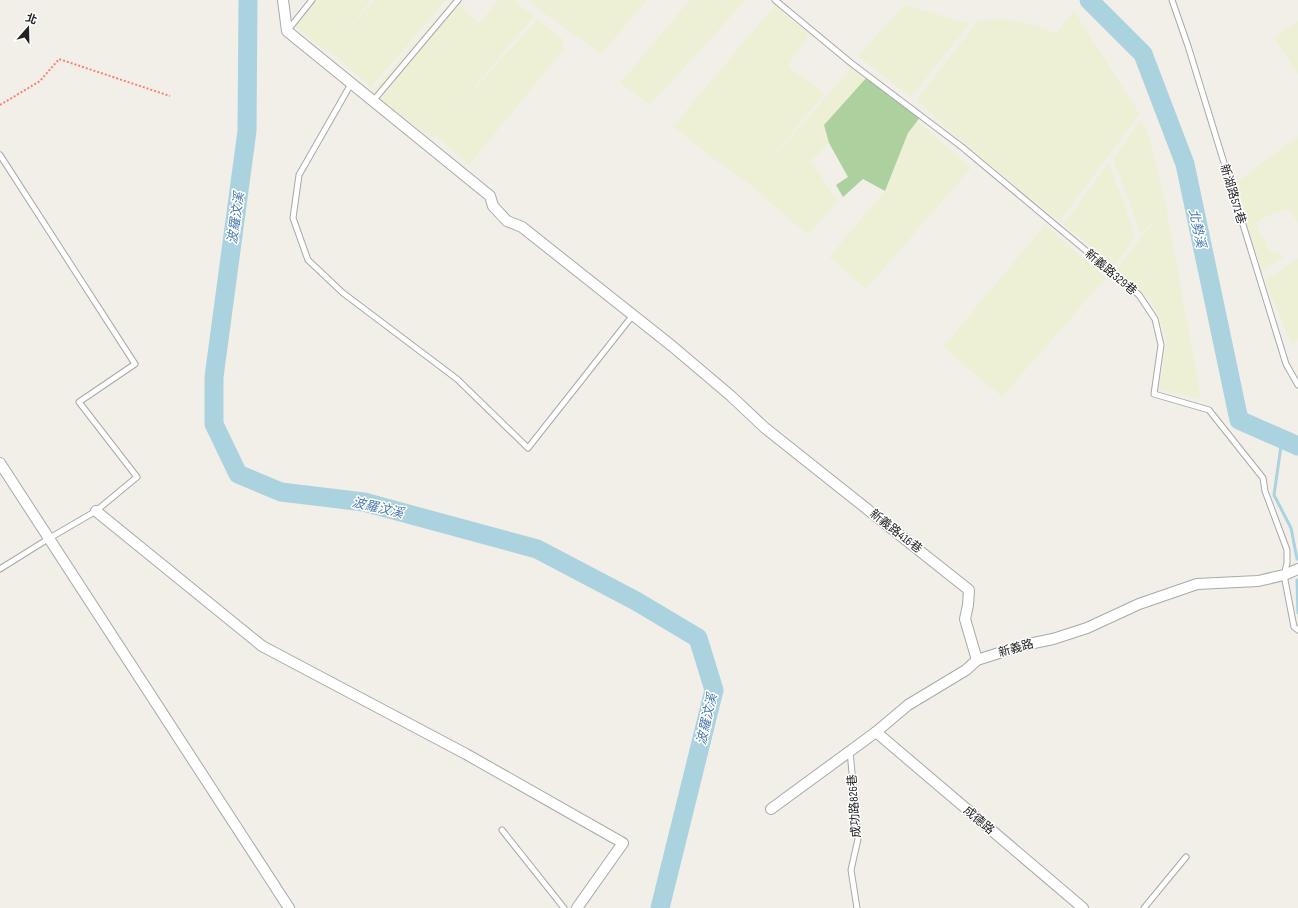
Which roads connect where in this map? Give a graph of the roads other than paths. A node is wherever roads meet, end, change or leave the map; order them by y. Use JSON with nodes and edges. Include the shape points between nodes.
{"nodes":[{"id":1,"x":283,"y":0,"type":"edge"},
{"id":2,"x":312,"y":0,"type":"edge"},
{"id":3,"x":458,"y":0,"type":"edge"},
{"id":4,"x":775,"y":0,"type":"edge"},
{"id":5,"x":1172,"y":0,"type":"edge"},
{"id":6,"x":287,"y":30,"type":"junction"},
{"id":7,"x":351,"y":84,"type":"junction"},
{"id":8,"x":373,"y":101,"type":"junction"},
{"id":9,"x":0,"y":155,"type":"edge"},
{"id":10,"x":633,"y":315,"type":"junction"},
{"id":11,"x":1298,"y":385,"type":"edge"},
{"id":12,"x":0,"y":463,"type":"edge"},
{"id":13,"x":96,"y":511,"type":"junction"},
{"id":14,"x":48,"y":538,"type":"junction"},
{"id":15,"x":0,"y":569,"type":"edge"},
{"id":16,"x":1298,"y":569,"type":"edge"},
{"id":17,"x":1284,"y":575,"type":"junction"},
{"id":18,"x":1298,"y":630,"type":"edge"},
{"id":19,"x":977,"y":660,"type":"junction"},
{"id":20,"x":876,"y":732,"type":"junction"},
{"id":21,"x":850,"y":750,"type":"junction"},
{"id":22,"x":771,"y":809,"type":"dead end"},
{"id":23,"x":502,"y":830,"type":"dead end"},
{"id":24,"x":1186,"y":857,"type":"dead end"},
{"id":25,"x":288,"y":908,"type":"edge"},
{"id":26,"x":564,"y":908,"type":"edge"},
{"id":27,"x":577,"y":908,"type":"edge"},
{"id":28,"x":857,"y":908,"type":"edge"},
{"id":29,"x":1083,"y":908,"type":"edge"},
{"id":30,"x":1144,"y":908,"type":"edge"}],
"edges":[{"from":1,"to":6,"type":"street"},
{"from":2,"to":6,"type":"lane"},
{"from":3,"to":8,"type":"lane"},
{"from":4,"to":17,"type":"lane","name":"新義路329巷","via":[[851,63],[962,147],[1139,295],[1155,320],[1161,345],[1154,394],[1209,410],[1263,478],[1265,491],[1287,550]]},
{"from":5,"to":11,"type":"lane","name":"新湖路571巷","via":[[1286,364]]},
{"from":6,"to":7,"type":"street"},
{"from":7,"to":8,"type":"street"},
{"from":7,"to":10,"type":"lane","via":[[299,175],[293,218],[308,260],[344,293],[457,380],[528,448]]},
{"from":8,"to":10,"type":"street","via":[[490,196],[493,206],[507,221],[522,227]]},
{"from":9,"to":13,"type":"lane","via":[[135,364],[79,402],[137,477]]},
{"from":10,"to":19,"type":"street","name":"新義路416巷","via":[[731,396],[765,428],[970,590],[965,619]]},
{"from":12,"to":14,"type":"street"},
{"from":13,"to":14,"type":"lane"},
{"from":13,"to":27,"type":"street","via":[[262,646],[466,754],[623,843]]},
{"from":14,"to":15,"type":"lane"},
{"from":14,"to":25,"type":"street"},
{"from":16,"to":17,"type":"street","name":"新義路"},
{"from":17,"to":18,"type":"lane","via":[[1294,627]]},
{"from":17,"to":19,"type":"street","name":"新義路","via":[[1258,581],[1197,584],[1139,604],[1087,628]]},
{"from":19,"to":20,"type":"street","name":"新義路","via":[[966,670],[908,706]]},
{"from":20,"to":21,"type":"street","name":"新義路"},
{"from":20,"to":29,"type":"street","name":"成德路"},
{"from":21,"to":22,"type":"street","name":"新義路"},
{"from":21,"to":28,"type":"lane","name":"成功路826巷","via":[[858,839],[851,870]]},
{"from":23,"to":26,"type":"lane"},
{"from":24,"to":30,"type":"lane"}]}
